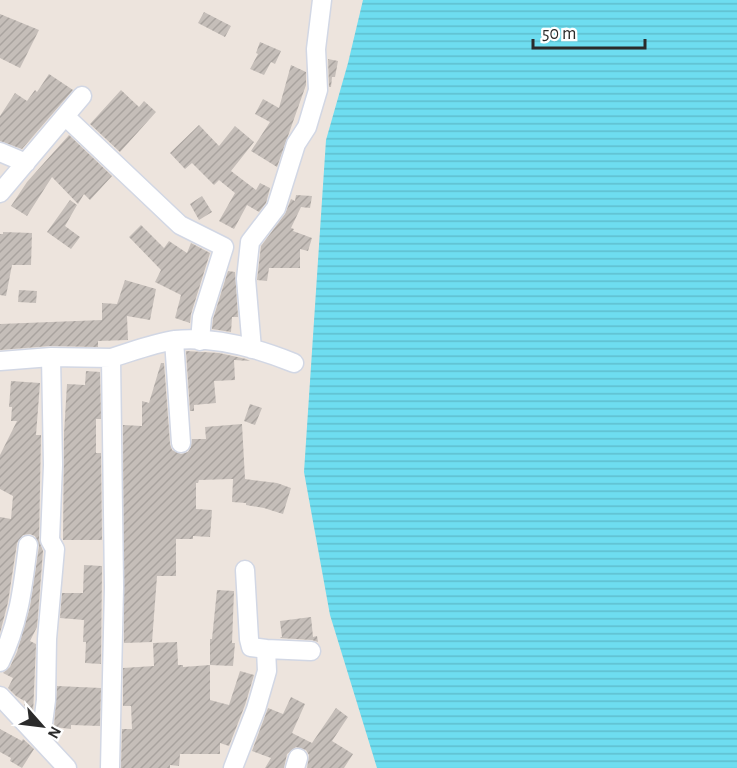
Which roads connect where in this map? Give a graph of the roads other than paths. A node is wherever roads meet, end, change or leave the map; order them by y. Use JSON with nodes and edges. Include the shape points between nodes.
{"nodes":[{"id":1,"x":322,"y":0,"type":"edge"},
{"id":2,"x":82,"y":96,"type":"dead end"},
{"id":3,"x":66,"y":117,"type":"junction"},
{"id":4,"x":0,"y":152,"type":"edge"},
{"id":5,"x":26,"y":163,"type":"junction"},
{"id":6,"x":0,"y":193,"type":"edge"},
{"id":7,"x":174,"y":340,"type":"junction"},
{"id":8,"x":200,"y":340,"type":"junction"},
{"id":9,"x":252,"y":349,"type":"junction"},
{"id":10,"x":51,"y":357,"type":"junction"},
{"id":11,"x":111,"y":358,"type":"junction"},
{"id":12,"x":0,"y":361,"type":"edge"},
{"id":13,"x":294,"y":363,"type":"dead end"},
{"id":14,"x":182,"y":443,"type":"dead end"},
{"id":15,"x":28,"y":545,"type":"dead end"},
{"id":16,"x":245,"y":570,"type":"dead end"},
{"id":17,"x":266,"y":649,"type":"junction"},
{"id":18,"x":311,"y":651,"type":"dead end"},
{"id":19,"x":0,"y":662,"type":"edge"},
{"id":20,"x":0,"y":696,"type":"edge"},
{"id":21,"x":41,"y":740,"type":"junction"},
{"id":22,"x":67,"y":768,"type":"edge"},
{"id":23,"x":110,"y":768,"type":"edge"},
{"id":24,"x":233,"y":768,"type":"edge"}],
"edges":[{"from":1,"to":9,"type":"street","via":[[316,49],[318,90],[307,127],[296,144],[276,208],[250,242],[246,279]]},
{"from":2,"to":3,"type":"street"},
{"from":3,"to":5,"type":"street"},
{"from":3,"to":8,"type":"street","via":[[180,225],[224,247],[202,317]]},
{"from":4,"to":5,"type":"street"},
{"from":5,"to":6,"type":"street"},
{"from":7,"to":8,"type":"street"},
{"from":7,"to":11,"type":"street"},
{"from":7,"to":14,"type":"street"},
{"from":8,"to":9,"type":"street"},
{"from":9,"to":13,"type":"street"},
{"from":10,"to":11,"type":"street"},
{"from":10,"to":12,"type":"street"},
{"from":10,"to":21,"type":"street","via":[[50,540],[55,549]]},
{"from":11,"to":23,"type":"street","via":[[114,587]]},
{"from":15,"to":19,"type":"street","via":[[22,598]]},
{"from":16,"to":17,"type":"street","via":[[250,647]]},
{"from":17,"to":18,"type":"street"},
{"from":17,"to":24,"type":"street","via":[[267,671]]},
{"from":20,"to":21,"type":"street"},
{"from":21,"to":22,"type":"street"}]}
